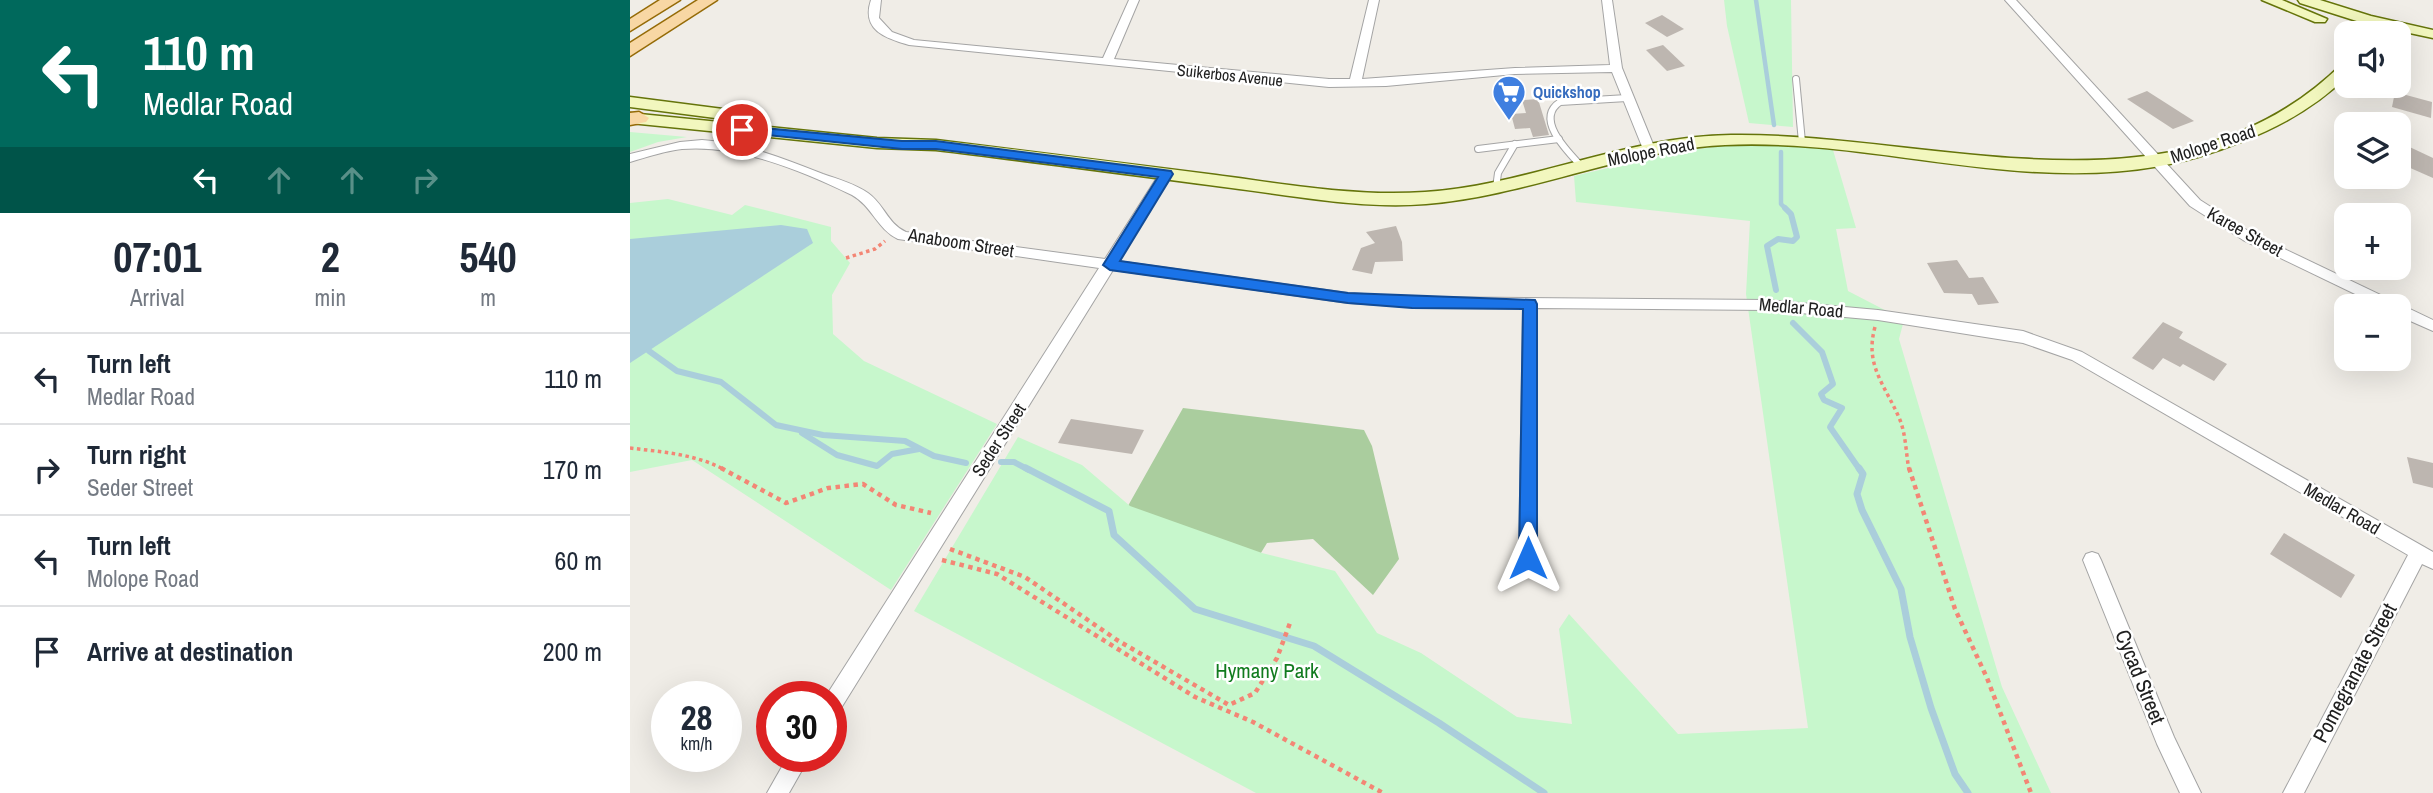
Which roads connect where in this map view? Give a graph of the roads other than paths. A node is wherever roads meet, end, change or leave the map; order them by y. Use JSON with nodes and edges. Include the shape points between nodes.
{"nodes":[{"id":1,"x":709,"y":0,"type":"edge"},
{"id":2,"x":876,"y":0,"type":"edge"},
{"id":3,"x":1134,"y":0,"type":"edge"},
{"id":4,"x":1374,"y":0,"type":"edge"},
{"id":5,"x":1607,"y":0,"type":"edge"},
{"id":6,"x":2010,"y":0,"type":"edge"},
{"id":7,"x":2269,"y":0,"type":"edge"},
{"id":8,"x":2305,"y":0,"type":"edge"},
{"id":9,"x":664,"y":3,"type":"edge"},
{"id":10,"x":2339,"y":21,"type":"edge"},
{"id":11,"x":2349,"y":21,"type":"edge"},
{"id":12,"x":630,"y":26,"type":"edge"},
{"id":13,"x":2411,"y":32,"type":"edge"},
{"id":14,"x":2433,"y":34,"type":"edge"},
{"id":15,"x":2411,"y":43,"type":"edge"},
{"id":16,"x":2433,"y":48,"type":"edge"},
{"id":17,"x":630,"y":51,"type":"edge"},
{"id":18,"x":1107,"y":62,"type":"junction"},
{"id":19,"x":1616,"y":68,"type":"junction"},
{"id":20,"x":1796,"y":79,"type":"dead end"},
{"id":21,"x":2334,"y":81,"type":"edge"},
{"id":22,"x":1355,"y":83,"type":"junction"},
{"id":23,"x":1627,"y":98,"type":"junction"},
{"id":24,"x":632,"y":114,"type":"edge"},
{"id":25,"x":1559,"y":139,"type":"junction"},
{"id":26,"x":1802,"y":142,"type":"junction"},
{"id":27,"x":1515,"y":144,"type":"junction"},
{"id":28,"x":1478,"y":149,"type":"dead end"},
{"id":29,"x":1649,"y":149,"type":"junction"},
{"id":30,"x":630,"y":158,"type":"edge"},
{"id":31,"x":2158,"y":161,"type":"junction"},
{"id":32,"x":1582,"y":167,"type":"junction"},
{"id":33,"x":1166,"y":174,"type":"junction"},
{"id":34,"x":1496,"y":188,"type":"junction"},
{"id":35,"x":1110,"y":265,"type":"junction"},
{"id":36,"x":2367,"y":294,"type":"edge"},
{"id":37,"x":1530,"y":304,"type":"junction"},
{"id":38,"x":2411,"y":316,"type":"edge"},
{"id":39,"x":2433,"y":326,"type":"edge"},
{"id":40,"x":2426,"y":557,"type":"edge"},
{"id":41,"x":1528,"y":558,"type":"dead end"},
{"id":42,"x":2092,"y":560,"type":"dead end"},
{"id":43,"x":847,"y":681,"type":"edge"},
{"id":44,"x":790,"y":772,"type":"edge"},
{"id":45,"x":778,"y":793,"type":"edge"},
{"id":46,"x":2191,"y":793,"type":"edge"},
{"id":47,"x":2292,"y":793,"type":"edge"}],
"edges":[{"from":1,"to":17,"type":"main road"},
{"from":2,"to":18,"type":"street","name":"Suikerbos Avenue","via":[[873,21],[894,38]]},
{"from":3,"to":18,"type":"street"},
{"from":4,"to":22,"type":"street"},
{"from":5,"to":19,"type":"street"},
{"from":6,"to":31,"type":"street","name":"Karee Street"},
{"from":7,"to":10,"type":"street"},
{"from":8,"to":11,"type":"street"},
{"from":9,"to":12,"type":"main road"},
{"from":13,"to":14,"type":"street"},
{"from":15,"to":16,"type":"street"},
{"from":18,"to":22,"type":"street","name":"Suikerbos Avenue"},
{"from":19,"to":22,"type":"street","name":"Suikerbos Avenue"},
{"from":19,"to":23,"type":"street"},
{"from":20,"to":26,"type":"lane"},
{"from":21,"to":31,"type":"street","name":"Molope Road","via":[[2280,120],[2205,150]]},
{"from":23,"to":25,"type":"lane","via":[[1555,103],[1548,111]]},
{"from":23,"to":29,"type":"street"},
{"from":24,"to":33,"type":"street","name":"Molope Road"},
{"from":25,"to":27,"type":"lane"},
{"from":25,"to":32,"type":"lane"},
{"from":26,"to":29,"type":"street","name":"Molope Road","via":[[1727,141]]},
{"from":26,"to":31,"type":"street","name":"Molope Road","via":[[2049,164]]},
{"from":27,"to":28,"type":"lane"},
{"from":27,"to":34,"type":"lane","via":[[1498,173]]},
{"from":29,"to":32,"type":"street","name":"Molope Road"},
{"from":30,"to":35,"type":"street","name":"Anaboom Street","via":[[699,143],[761,153],[866,197],[881,222],[895,233]]},
{"from":31,"to":36,"type":"street","name":"Karee Street","via":[[2195,203],[2228,226]]},
{"from":32,"to":34,"type":"street","name":"Molope Road"},
{"from":33,"to":34,"type":"street","name":"Molope Road","via":[[1374,199],[1427,198]]},
{"from":33,"to":35,"type":"street","name":"Seder Street"},
{"from":35,"to":37,"type":"street","name":"Medlar Road","via":[[1348,298]]},
{"from":35,"to":43,"type":"street","name":"Seder Street"},
{"from":37,"to":40,"type":"street","name":"Medlar Road","via":[[1740,303],[1878,315],[2023,337],[2057,347]]},
{"from":37,"to":41,"type":"street"},
{"from":38,"to":39,"type":"street"},
{"from":40,"to":47,"type":"street","name":"Pomegranate Street"},
{"from":42,"to":46,"type":"street","name":"Cycad Street"},
{"from":44,"to":45,"type":"street"}]}
